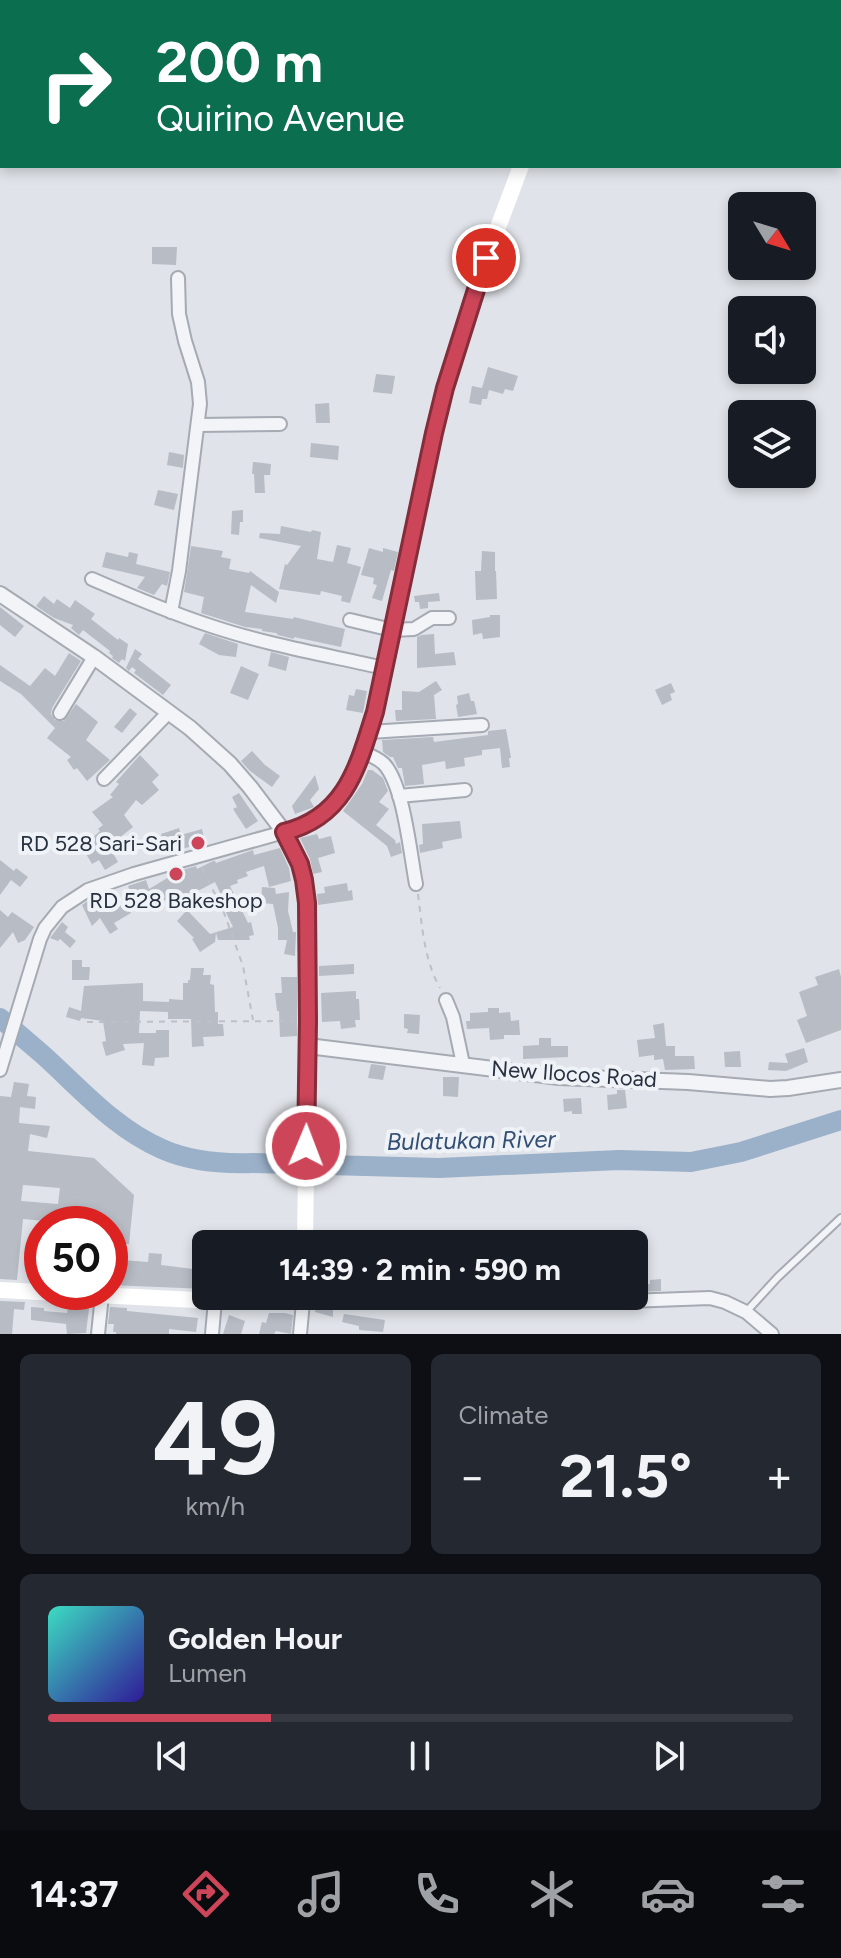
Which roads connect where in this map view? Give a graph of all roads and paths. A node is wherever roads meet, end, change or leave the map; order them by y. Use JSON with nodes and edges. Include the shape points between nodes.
{"nodes":[{"id":1,"x":520,"y":168,"type":"edge"},
{"id":2,"x":178,"y":278,"type":"dead end"},
{"id":3,"x":280,"y":424,"type":"dead end"},
{"id":4,"x":199,"y":425,"type":"junction"},
{"id":5,"x":92,"y":579,"type":"dead end"},
{"id":6,"x":0,"y":594,"type":"edge"},
{"id":7,"x":171,"y":612,"type":"junction"},
{"id":8,"x":449,"y":618,"type":"dead end"},
{"id":9,"x":350,"y":620,"type":"dead end"},
{"id":10,"x":392,"y":630,"type":"junction"},
{"id":11,"x":94,"y":657,"type":"junction"},
{"id":12,"x":384,"y":668,"type":"junction"},
{"id":13,"x":169,"y":712,"type":"junction"},
{"id":14,"x":60,"y":713,"type":"dead end"},
{"id":15,"x":482,"y":725,"type":"dead end"},
{"id":16,"x":369,"y":732,"type":"junction"},
{"id":17,"x":362,"y":752,"type":"junction"},
{"id":18,"x":104,"y":779,"type":"dead end"},
{"id":19,"x":465,"y":790,"type":"dead end"},
{"id":20,"x":399,"y":796,"type":"junction"},
{"id":21,"x":284,"y":832,"type":"junction"},
{"id":22,"x":196,"y":856,"type":"junction"},
{"id":23,"x":416,"y":884,"type":"joint"},
{"id":24,"x":446,"y":1000,"type":"joint"},
{"id":25,"x":253,"y":1021,"type":"junction"},
{"id":26,"x":308,"y":1021,"type":"junction"},
{"id":27,"x":87,"y":1022,"type":"dead end"},
{"id":28,"x":308,"y":1046,"type":"junction"},
{"id":29,"x":463,"y":1064,"type":"junction"},
{"id":30,"x":0,"y":1070,"type":"edge"},
{"id":31,"x":841,"y":1080,"type":"edge"},
{"id":32,"x":841,"y":1218,"type":"edge"},
{"id":33,"x":305,"y":1230,"type":"edge"},
{"id":34,"x":0,"y":1290,"type":"edge"},
{"id":35,"x":24,"y":1291,"type":"edge"},
{"id":36,"x":128,"y":1296,"type":"edge"},
{"id":37,"x":192,"y":1300,"type":"edge"},
{"id":38,"x":648,"y":1300,"type":"edge"},
{"id":39,"x":100,"y":1310,"type":"edge"},
{"id":40,"x":214,"y":1310,"type":"edge"},
{"id":41,"x":302,"y":1310,"type":"edge"},
{"id":42,"x":746,"y":1312,"type":"junction"},
{"id":43,"x":98,"y":1334,"type":"edge"},
{"id":44,"x":212,"y":1334,"type":"edge"},
{"id":45,"x":300,"y":1334,"type":"edge"},
{"id":46,"x":772,"y":1334,"type":"edge"}],
"edges":[{"from":1,"to":10,"type":"main road","via":[[445,388]]},
{"from":2,"to":4,"type":"street","via":[[179,314],[198,382]]},
{"from":3,"to":4,"type":"street"},
{"from":4,"to":7,"type":"street"},
{"from":5,"to":7,"type":"street"},
{"from":6,"to":11,"type":"street"},
{"from":7,"to":12,"type":"street"},
{"from":8,"to":10,"type":"street"},
{"from":9,"to":10,"type":"street"},
{"from":10,"to":12,"type":"main road"},
{"from":11,"to":13,"type":"street"},
{"from":11,"to":14,"type":"street"},
{"from":12,"to":16,"type":"main road"},
{"from":13,"to":18,"type":"street"},
{"from":13,"to":21,"type":"street","via":[[230,764]]},
{"from":15,"to":16,"type":"street"},
{"from":16,"to":17,"type":"main road"},
{"from":17,"to":20,"type":"street","via":[[381,761]]},
{"from":17,"to":21,"type":"main road","via":[[330,809],[302,828]]},
{"from":19,"to":20,"type":"street"},
{"from":20,"to":23,"type":"street"},
{"from":21,"to":22,"type":"street"},
{"from":21,"to":26,"type":"main road","via":[[304,880]]},
{"from":22,"to":25,"type":"path","via":[[234,938]]},
{"from":22,"to":30,"type":"street","via":[[88,890],[62,907],[40,939]]},
{"from":23,"to":24,"type":"path","via":[[432,970]]},
{"from":24,"to":29,"type":"street"},
{"from":25,"to":26,"type":"path"},
{"from":25,"to":27,"type":"path"},
{"from":26,"to":28,"type":"main road"},
{"from":28,"to":29,"type":"street","name":"New Ilocos Road"},
{"from":28,"to":33,"type":"main road"},
{"from":29,"to":31,"type":"street","name":"New Ilocos Road","via":[[559,1077],[770,1089]]},
{"from":32,"to":42,"type":"lane"},
{"from":34,"to":35,"type":"main road"},
{"from":36,"to":37,"type":"main road"},
{"from":38,"to":42,"type":"street","via":[[710,1298]]},
{"from":39,"to":43,"type":"street"},
{"from":40,"to":44,"type":"street"},
{"from":41,"to":45,"type":"street"},
{"from":42,"to":46,"type":"street"}]}
